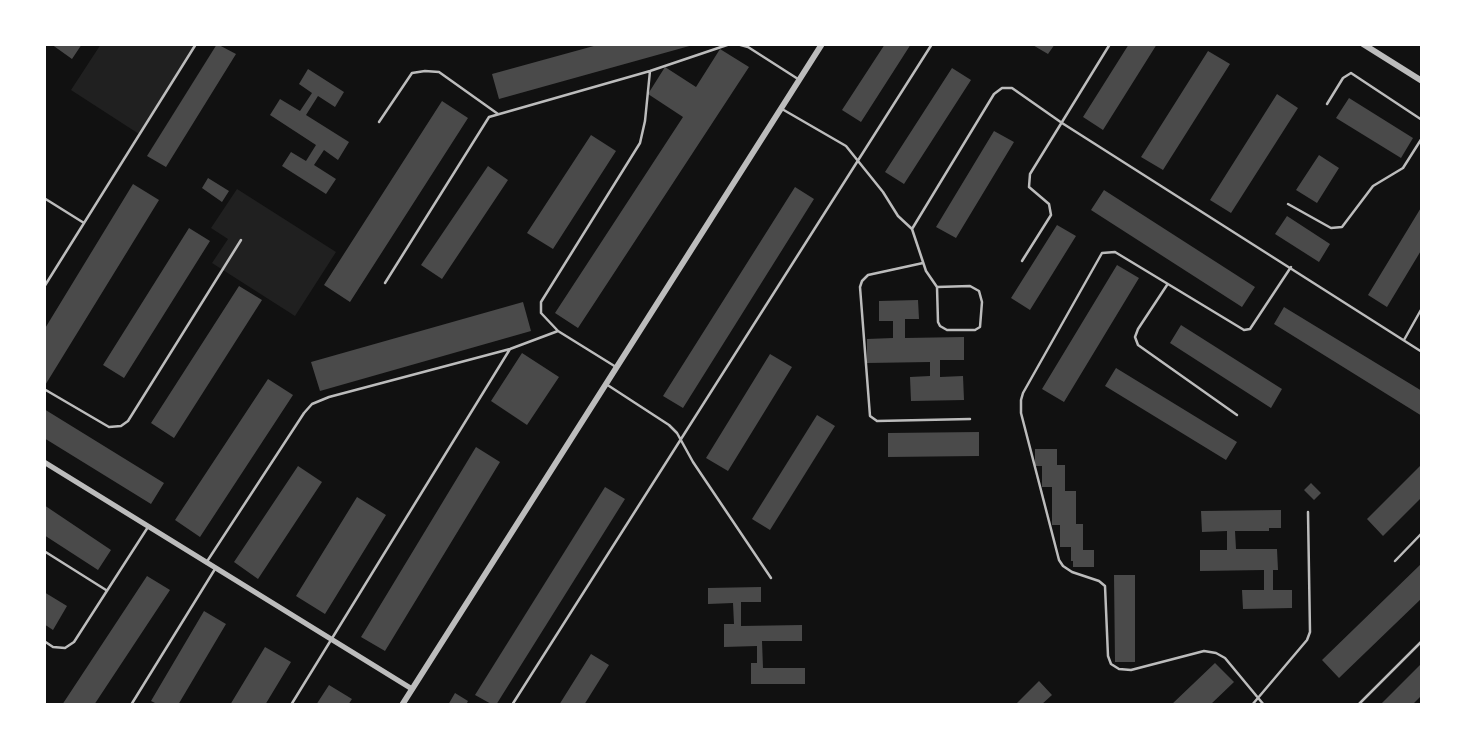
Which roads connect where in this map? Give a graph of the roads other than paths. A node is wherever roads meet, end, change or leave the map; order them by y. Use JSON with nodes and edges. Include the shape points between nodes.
{"nodes":[{"id":1,"x":196,"y":44,"type":"edge"},
{"id":2,"x":730,"y":44,"type":"edge"},
{"id":3,"x":737,"y":44,"type":"edge"},
{"id":4,"x":822,"y":44,"type":"edge"},
{"id":5,"x":932,"y":44,"type":"edge"},
{"id":6,"x":1110,"y":44,"type":"edge"},
{"id":7,"x":1363,"y":44,"type":"edge"},
{"id":8,"x":1373,"y":46,"type":"edge"},
{"id":9,"x":650,"y":71,"type":"junction"},
{"id":10,"x":799,"y":80,"type":"junction"},
{"id":11,"x":1422,"y":81,"type":"edge"},
{"id":12,"x":1327,"y":104,"type":"dead end"},
{"id":13,"x":782,"y":108,"type":"junction"},
{"id":14,"x":498,"y":114,"type":"junction"},
{"id":15,"x":1422,"y":120,"type":"edge"},
{"id":16,"x":379,"y":122,"type":"dead end"},
{"id":17,"x":1062,"y":122,"type":"junction"},
{"id":18,"x":1422,"y":138,"type":"edge"},
{"id":19,"x":857,"y":160,"type":"junction"},
{"id":20,"x":44,"y":198,"type":"edge"},
{"id":21,"x":1288,"y":204,"type":"dead end"},
{"id":22,"x":84,"y":223,"type":"junction"},
{"id":23,"x":912,"y":229,"type":"junction"},
{"id":24,"x":241,"y":240,"type":"dead end"},
{"id":25,"x":1022,"y":261,"type":"dead end"},
{"id":26,"x":924,"y":263,"type":"junction"},
{"id":27,"x":1291,"y":267,"type":"junction"},
{"id":28,"x":384,"y":283,"type":"dead end"},
{"id":29,"x":1167,"y":285,"type":"junction"},
{"id":30,"x":937,"y":287,"type":"junction"},
{"id":31,"x":44,"y":288,"type":"edge"},
{"id":32,"x":1422,"y":308,"type":"edge"},
{"id":33,"x":558,"y":331,"type":"junction"},
{"id":34,"x":1404,"y":340,"type":"junction"},
{"id":35,"x":510,"y":349,"type":"junction"},
{"id":36,"x":1422,"y":352,"type":"edge"},
{"id":37,"x":617,"y":367,"type":"junction"},
{"id":38,"x":606,"y":384,"type":"junction"},
{"id":39,"x":44,"y":389,"type":"edge"},
{"id":40,"x":1237,"y":415,"type":"dead end"},
{"id":41,"x":970,"y":419,"type":"dead end"},
{"id":42,"x":680,"y":438,"type":"junction"},
{"id":43,"x":44,"y":462,"type":"edge"},
{"id":44,"x":1308,"y":512,"type":"dead end"},
{"id":45,"x":148,"y":527,"type":"junction"},
{"id":46,"x":1422,"y":533,"type":"edge"},
{"id":47,"x":44,"y":551,"type":"edge"},
{"id":48,"x":1395,"y":561,"type":"dead end"},
{"id":49,"x":205,"y":563,"type":"junction"},
{"id":50,"x":215,"y":569,"type":"junction"},
{"id":51,"x":771,"y":578,"type":"dead end"},
{"id":52,"x":106,"y":590,"type":"junction"},
{"id":53,"x":44,"y":641,"type":"edge"},
{"id":54,"x":331,"y":641,"type":"junction"},
{"id":55,"x":1422,"y":641,"type":"edge"},
{"id":56,"x":412,"y":689,"type":"junction"},
{"id":57,"x":1259,"y":698,"type":"junction"},
{"id":58,"x":131,"y":705,"type":"edge"},
{"id":59,"x":291,"y":705,"type":"edge"},
{"id":60,"x":402,"y":705,"type":"edge"},
{"id":61,"x":512,"y":705,"type":"edge"},
{"id":62,"x":1252,"y":705,"type":"edge"},
{"id":63,"x":1264,"y":705,"type":"edge"},
{"id":64,"x":1358,"y":705,"type":"edge"}],
"edges":[{"from":1,"to":22,"type":"lane"},
{"from":2,"to":9,"type":"lane"},
{"from":3,"to":10,"type":"lane"},
{"from":4,"to":10,"type":"street"},
{"from":5,"to":19,"type":"lane"},
{"from":6,"to":17,"type":"lane"},
{"from":7,"to":8,"type":"street"},
{"from":8,"to":11,"type":"street"},
{"from":9,"to":14,"type":"lane"},
{"from":9,"to":33,"type":"lane","via":[[639,143],[541,302],[541,313]]},
{"from":10,"to":13,"type":"street"},
{"from":12,"to":15,"type":"lane","via":[[1343,78],[1351,74]]},
{"from":13,"to":19,"type":"lane","via":[[846,146]]},
{"from":13,"to":37,"type":"street"},
{"from":14,"to":16,"type":"lane","via":[[439,72],[425,71],[412,74]]},
{"from":14,"to":28,"type":"lane","via":[[483,124]]},
{"from":17,"to":23,"type":"lane","via":[[1012,88],[1002,88]]},
{"from":17,"to":25,"type":"lane","via":[[1030,174],[1029,187],[1049,204],[1051,215]]},
{"from":17,"to":27,"type":"lane"},
{"from":18,"to":21,"type":"lane","via":[[1403,168],[1373,186],[1342,227],[1331,228]]},
{"from":19,"to":23,"type":"lane"},
{"from":19,"to":42,"type":"lane"},
{"from":20,"to":22,"type":"lane"},
{"from":22,"to":31,"type":"lane"},
{"from":23,"to":26,"type":"lane"},
{"from":24,"to":39,"type":"lane","via":[[128,421],[109,427]]},
{"from":26,"to":30,"type":"lane"},
{"from":26,"to":41,"type":"lane","via":[[868,275],[862,281],[870,416],[877,421]]},
{"from":27,"to":29,"type":"lane","via":[[1250,329],[1244,330]]},
{"from":27,"to":34,"type":"lane"},
{"from":29,"to":40,"type":"lane","via":[[1138,329],[1138,345]]},
{"from":29,"to":57,"type":"lane","via":[[1115,252],[1101,254],[1023,393],[1021,413],[1059,560],[1072,572],[1105,586],[1111,664],[1131,670],[1204,651],[1216,653]]},
{"from":30,"to":30,"type":"lane","via":[[970,286],[979,291],[980,327],[947,330],[940,326]]},
{"from":32,"to":34,"type":"lane"},
{"from":33,"to":35,"type":"lane"},
{"from":33,"to":37,"type":"lane"},
{"from":34,"to":36,"type":"lane"},
{"from":35,"to":49,"type":"lane","via":[[312,404]]},
{"from":35,"to":54,"type":"lane"},
{"from":37,"to":38,"type":"street"},
{"from":38,"to":42,"type":"lane","via":[[669,425]]},
{"from":38,"to":56,"type":"street"},
{"from":42,"to":51,"type":"lane"},
{"from":42,"to":61,"type":"lane"},
{"from":43,"to":45,"type":"street"},
{"from":44,"to":57,"type":"lane","via":[[1310,632]]},
{"from":45,"to":49,"type":"street"},
{"from":45,"to":52,"type":"lane"},
{"from":46,"to":48,"type":"lane"},
{"from":47,"to":52,"type":"lane"},
{"from":49,"to":50,"type":"street"},
{"from":50,"to":54,"type":"street"},
{"from":50,"to":58,"type":"lane"},
{"from":52,"to":53,"type":"lane","via":[[74,642],[65,648]]},
{"from":54,"to":56,"type":"street"},
{"from":54,"to":59,"type":"lane"},
{"from":55,"to":64,"type":"lane"},
{"from":56,"to":60,"type":"street"},
{"from":57,"to":62,"type":"lane"},
{"from":57,"to":63,"type":"lane"}]}
